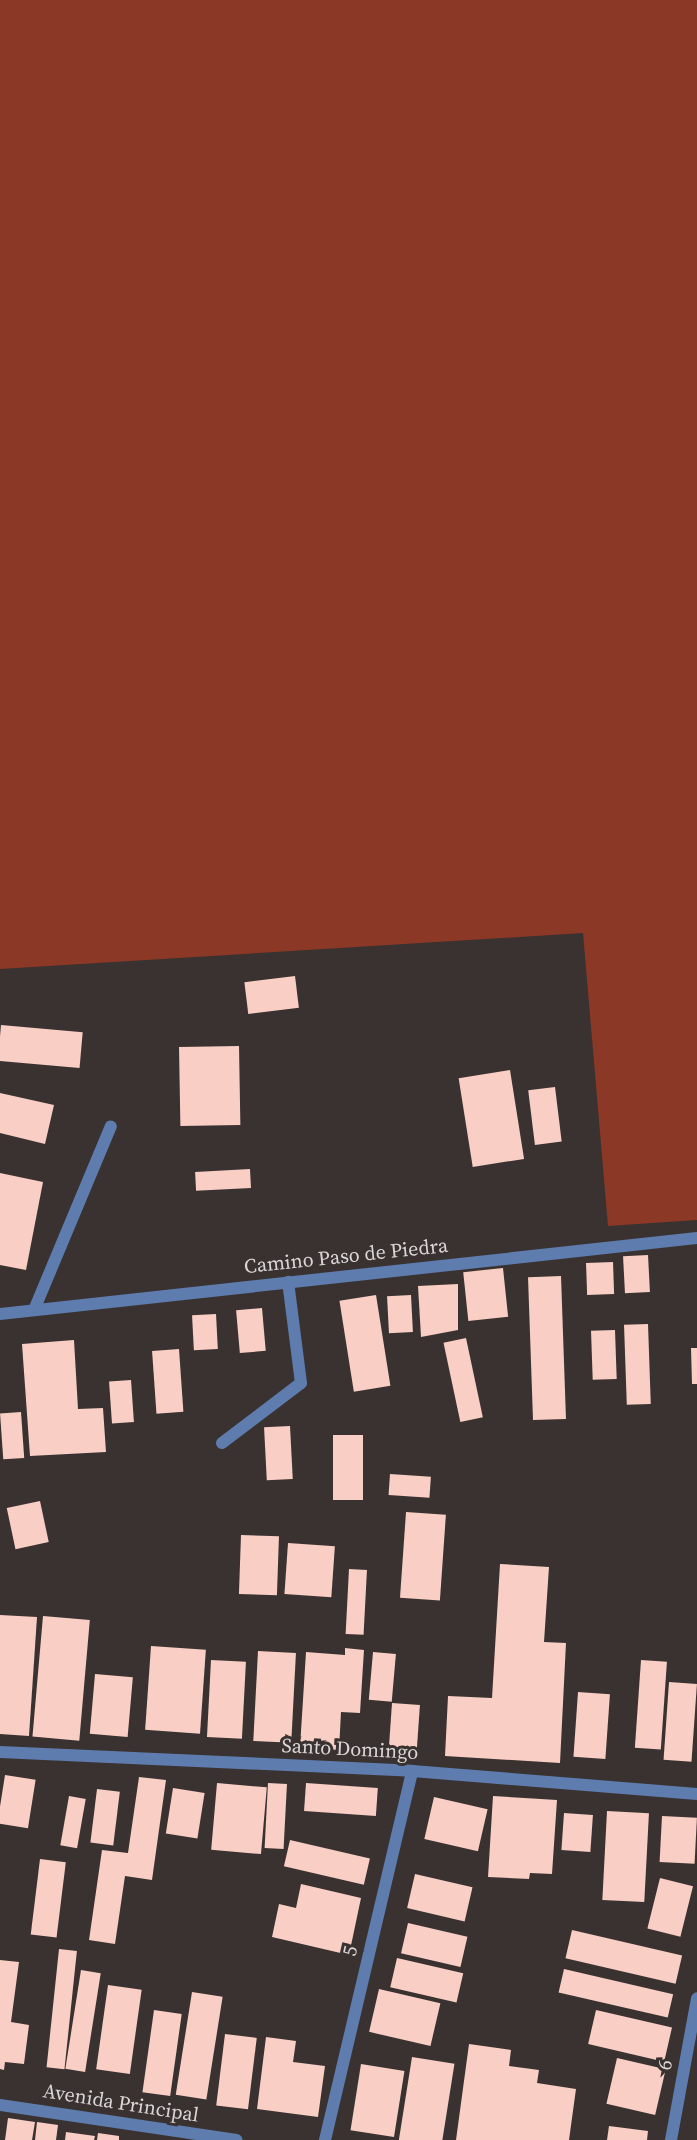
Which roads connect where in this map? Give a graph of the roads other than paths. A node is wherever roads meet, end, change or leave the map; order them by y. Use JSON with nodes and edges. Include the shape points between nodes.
{"nodes":[{"id":1,"x":111,"y":1126,"type":"dead end"},
{"id":2,"x":697,"y":1238,"type":"edge"},
{"id":3,"x":288,"y":1282,"type":"junction"},
{"id":4,"x":34,"y":1310,"type":"junction"},
{"id":5,"x":0,"y":1314,"type":"edge"},
{"id":6,"x":222,"y":1443,"type":"dead end"},
{"id":7,"x":0,"y":1752,"type":"edge"},
{"id":8,"x":412,"y":1771,"type":"junction"},
{"id":9,"x":697,"y":1794,"type":"edge"},
{"id":10,"x":697,"y":1998,"type":"edge"},
{"id":11,"x":0,"y":2104,"type":"edge"},
{"id":12,"x":236,"y":2140,"type":"edge"},
{"id":13,"x":325,"y":2140,"type":"edge"},
{"id":14,"x":671,"y":2140,"type":"edge"}],
"edges":[{"from":1,"to":4,"type":"street"},
{"from":2,"to":3,"type":"street","name":"Camino Paso de Piedra"},
{"from":3,"to":4,"type":"street","name":"Camino Paso de Piedra"},
{"from":3,"to":6,"type":"street","via":[[301,1383]]},
{"from":4,"to":5,"type":"street","name":"Camino Paso de Piedra"},
{"from":7,"to":8,"type":"street","name":"Santo Domingo"},
{"from":8,"to":9,"type":"street","name":"Santo Domingo"},
{"from":8,"to":13,"type":"street","name":"5"},
{"from":10,"to":14,"type":"street","name":"6"},
{"from":11,"to":12,"type":"street","name":"Avenida Principal"}]}
